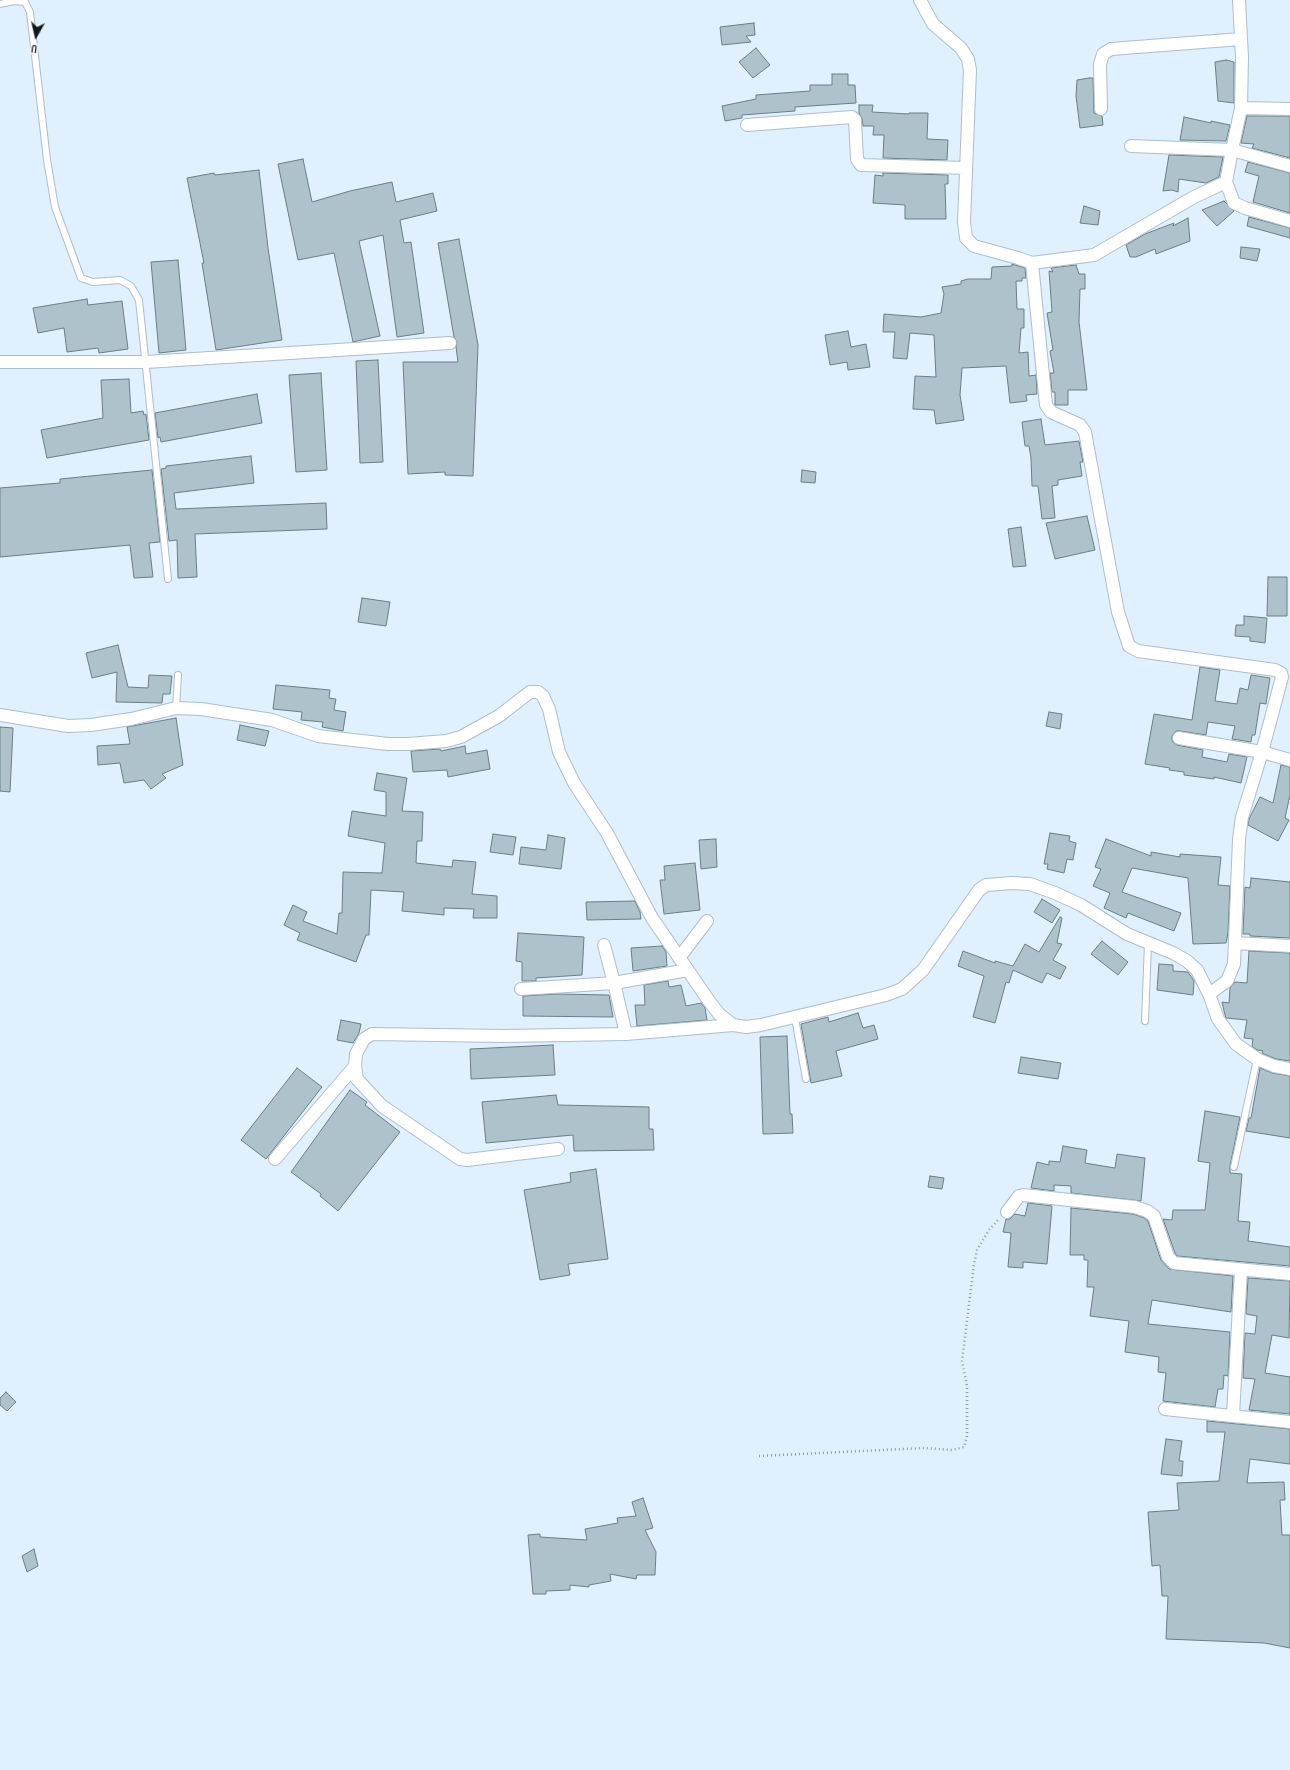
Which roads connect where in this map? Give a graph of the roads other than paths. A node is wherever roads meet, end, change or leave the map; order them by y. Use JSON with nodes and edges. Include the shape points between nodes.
{"nodes":[{"id":1,"x":920,"y":0,"type":"edge"},
{"id":2,"x":1240,"y":0,"type":"edge"},
{"id":3,"x":0,"y":4,"type":"edge"},
{"id":4,"x":1241,"y":39,"type":"junction"},
{"id":5,"x":1241,"y":108,"type":"junction"},
{"id":6,"x":1101,"y":109,"type":"dead end"},
{"id":7,"x":1290,"y":109,"type":"edge"},
{"id":8,"x":747,"y":125,"type":"dead end"},
{"id":9,"x":1131,"y":146,"type":"dead end"},
{"id":10,"x":1232,"y":150,"type":"junction"},
{"id":11,"x":1290,"y":166,"type":"edge"},
{"id":12,"x":966,"y":168,"type":"junction"},
{"id":13,"x":1226,"y":182,"type":"junction"},
{"id":14,"x":1290,"y":220,"type":"edge"},
{"id":15,"x":1032,"y":263,"type":"junction"},
{"id":16,"x":450,"y":343,"type":"dead end"},
{"id":17,"x":0,"y":362,"type":"edge"},
{"id":18,"x":146,"y":362,"type":"junction"},
{"id":19,"x":168,"y":579,"type":"dead end"},
{"id":20,"x":178,"y":675,"type":"dead end"},
{"id":21,"x":176,"y":708,"type":"junction"},
{"id":22,"x":0,"y":715,"type":"edge"},
{"id":23,"x":1179,"y":738,"type":"dead end"},
{"id":24,"x":1262,"y":752,"type":"junction"},
{"id":25,"x":1290,"y":760,"type":"edge"},
{"id":26,"x":707,"y":921,"type":"dead end"},
{"id":27,"x":1148,"y":943,"type":"junction"},
{"id":28,"x":1235,"y":943,"type":"junction"},
{"id":29,"x":604,"y":945,"type":"dead end"},
{"id":30,"x":1290,"y":946,"type":"edge"},
{"id":31,"x":679,"y":958,"type":"junction"},
{"id":32,"x":688,"y":970,"type":"junction"},
{"id":33,"x":614,"y":983,"type":"junction"},
{"id":34,"x":521,"y":989,"type":"dead end"},
{"id":35,"x":1209,"y":994,"type":"junction"},
{"id":36,"x":795,"y":1018,"type":"junction"},
{"id":37,"x":1145,"y":1021,"type":"dead end"},
{"id":38,"x":733,"y":1025,"type":"junction"},
{"id":39,"x":626,"y":1034,"type":"junction"},
{"id":40,"x":1257,"y":1059,"type":"junction"},
{"id":41,"x":355,"y":1066,"type":"junction"},
{"id":42,"x":1290,"y":1069,"type":"edge"},
{"id":43,"x":806,"y":1079,"type":"dead end"},
{"id":44,"x":558,"y":1149,"type":"dead end"},
{"id":45,"x":275,"y":1159,"type":"dead end"},
{"id":46,"x":1234,"y":1167,"type":"dead end"},
{"id":47,"x":1007,"y":1212,"type":"road end"},
{"id":48,"x":1241,"y":1270,"type":"junction"},
{"id":49,"x":1290,"y":1274,"type":"edge"},
{"id":50,"x":1165,"y":1409,"type":"dead end"},
{"id":51,"x":1233,"y":1415,"type":"junction"},
{"id":52,"x":1290,"y":1422,"type":"edge"}],
"edges":[{"from":1,"to":12,"type":"street","via":[[933,24],[961,48],[968,59],[970,70]]},
{"from":2,"to":4,"type":"street"},
{"from":3,"to":18,"type":"lane","via":[[25,2],[30,12],[55,207],[76,266],[81,278],[93,282],[120,280],[131,286],[139,300]]},
{"from":4,"to":5,"type":"street"},
{"from":4,"to":6,"type":"street","via":[[1111,49],[1103,54],[1100,64]]},
{"from":5,"to":7,"type":"street"},
{"from":5,"to":10,"type":"street"},
{"from":8,"to":12,"type":"street","via":[[852,117],[855,120],[857,159],[861,165]]},
{"from":9,"to":10,"type":"street"},
{"from":10,"to":11,"type":"street"},
{"from":10,"to":13,"type":"street"},
{"from":12,"to":15,"type":"street","via":[[966,238],[974,246]]},
{"from":13,"to":14,"type":"street","via":[[1234,203]]},
{"from":13,"to":15,"type":"street","via":[[1194,197],[1094,255]]},
{"from":15,"to":24,"type":"street","via":[[1046,405],[1051,412],[1080,425],[1085,432],[1118,612],[1129,646],[1138,651],[1275,670],[1280,673],[1281,686]]},
{"from":16,"to":18,"type":"street"},
{"from":17,"to":18,"type":"street"},
{"from":18,"to":19,"type":"lane"},
{"from":20,"to":21,"type":"lane"},
{"from":21,"to":22,"type":"street","via":[[131,719],[68,726]]},
{"from":21,"to":31,"type":"street","via":[[201,709],[272,720],[303,732],[332,738],[408,744],[446,741],[462,736],[499,716],[530,692],[538,692],[543,696],[549,709],[559,752],[574,782],[607,833],[652,918]]},
{"from":23,"to":24,"type":"street"},
{"from":24,"to":25,"type":"street"},
{"from":24,"to":28,"type":"street","via":[[1242,817]]},
{"from":26,"to":31,"type":"street"},
{"from":27,"to":35,"type":"street","via":[[1187,961],[1197,970]]},
{"from":27,"to":36,"type":"street","via":[[1127,934],[1081,905],[1030,884],[1001,882],[986,885],[910,983],[886,995]]},
{"from":27,"to":37,"type":"lane"},
{"from":28,"to":30,"type":"street"},
{"from":28,"to":35,"type":"street","via":[[1231,975]]},
{"from":29,"to":33,"type":"street"},
{"from":31,"to":32,"type":"street"},
{"from":32,"to":33,"type":"street"},
{"from":32,"to":38,"type":"street","via":[[719,1014]]},
{"from":33,"to":34,"type":"street"},
{"from":33,"to":39,"type":"street"},
{"from":35,"to":40,"type":"street","via":[[1218,1019],[1236,1044]]},
{"from":36,"to":38,"type":"street","via":[[761,1026]]},
{"from":36,"to":43,"type":"lane"},
{"from":38,"to":39,"type":"street"},
{"from":39,"to":41,"type":"street","via":[[372,1034],[360,1045]]},
{"from":40,"to":42,"type":"street"},
{"from":40,"to":46,"type":"lane"},
{"from":41,"to":44,"type":"street","via":[[357,1079],[382,1106],[460,1159]]},
{"from":41,"to":45,"type":"street"},
{"from":47,"to":48,"type":"street","via":[[1019,1196],[1023,1195],[1135,1207],[1154,1216],[1168,1257],[1174,1263]]},
{"from":48,"to":49,"type":"street"},
{"from":48,"to":51,"type":"street"},
{"from":50,"to":51,"type":"street"},
{"from":51,"to":52,"type":"street"}]}
